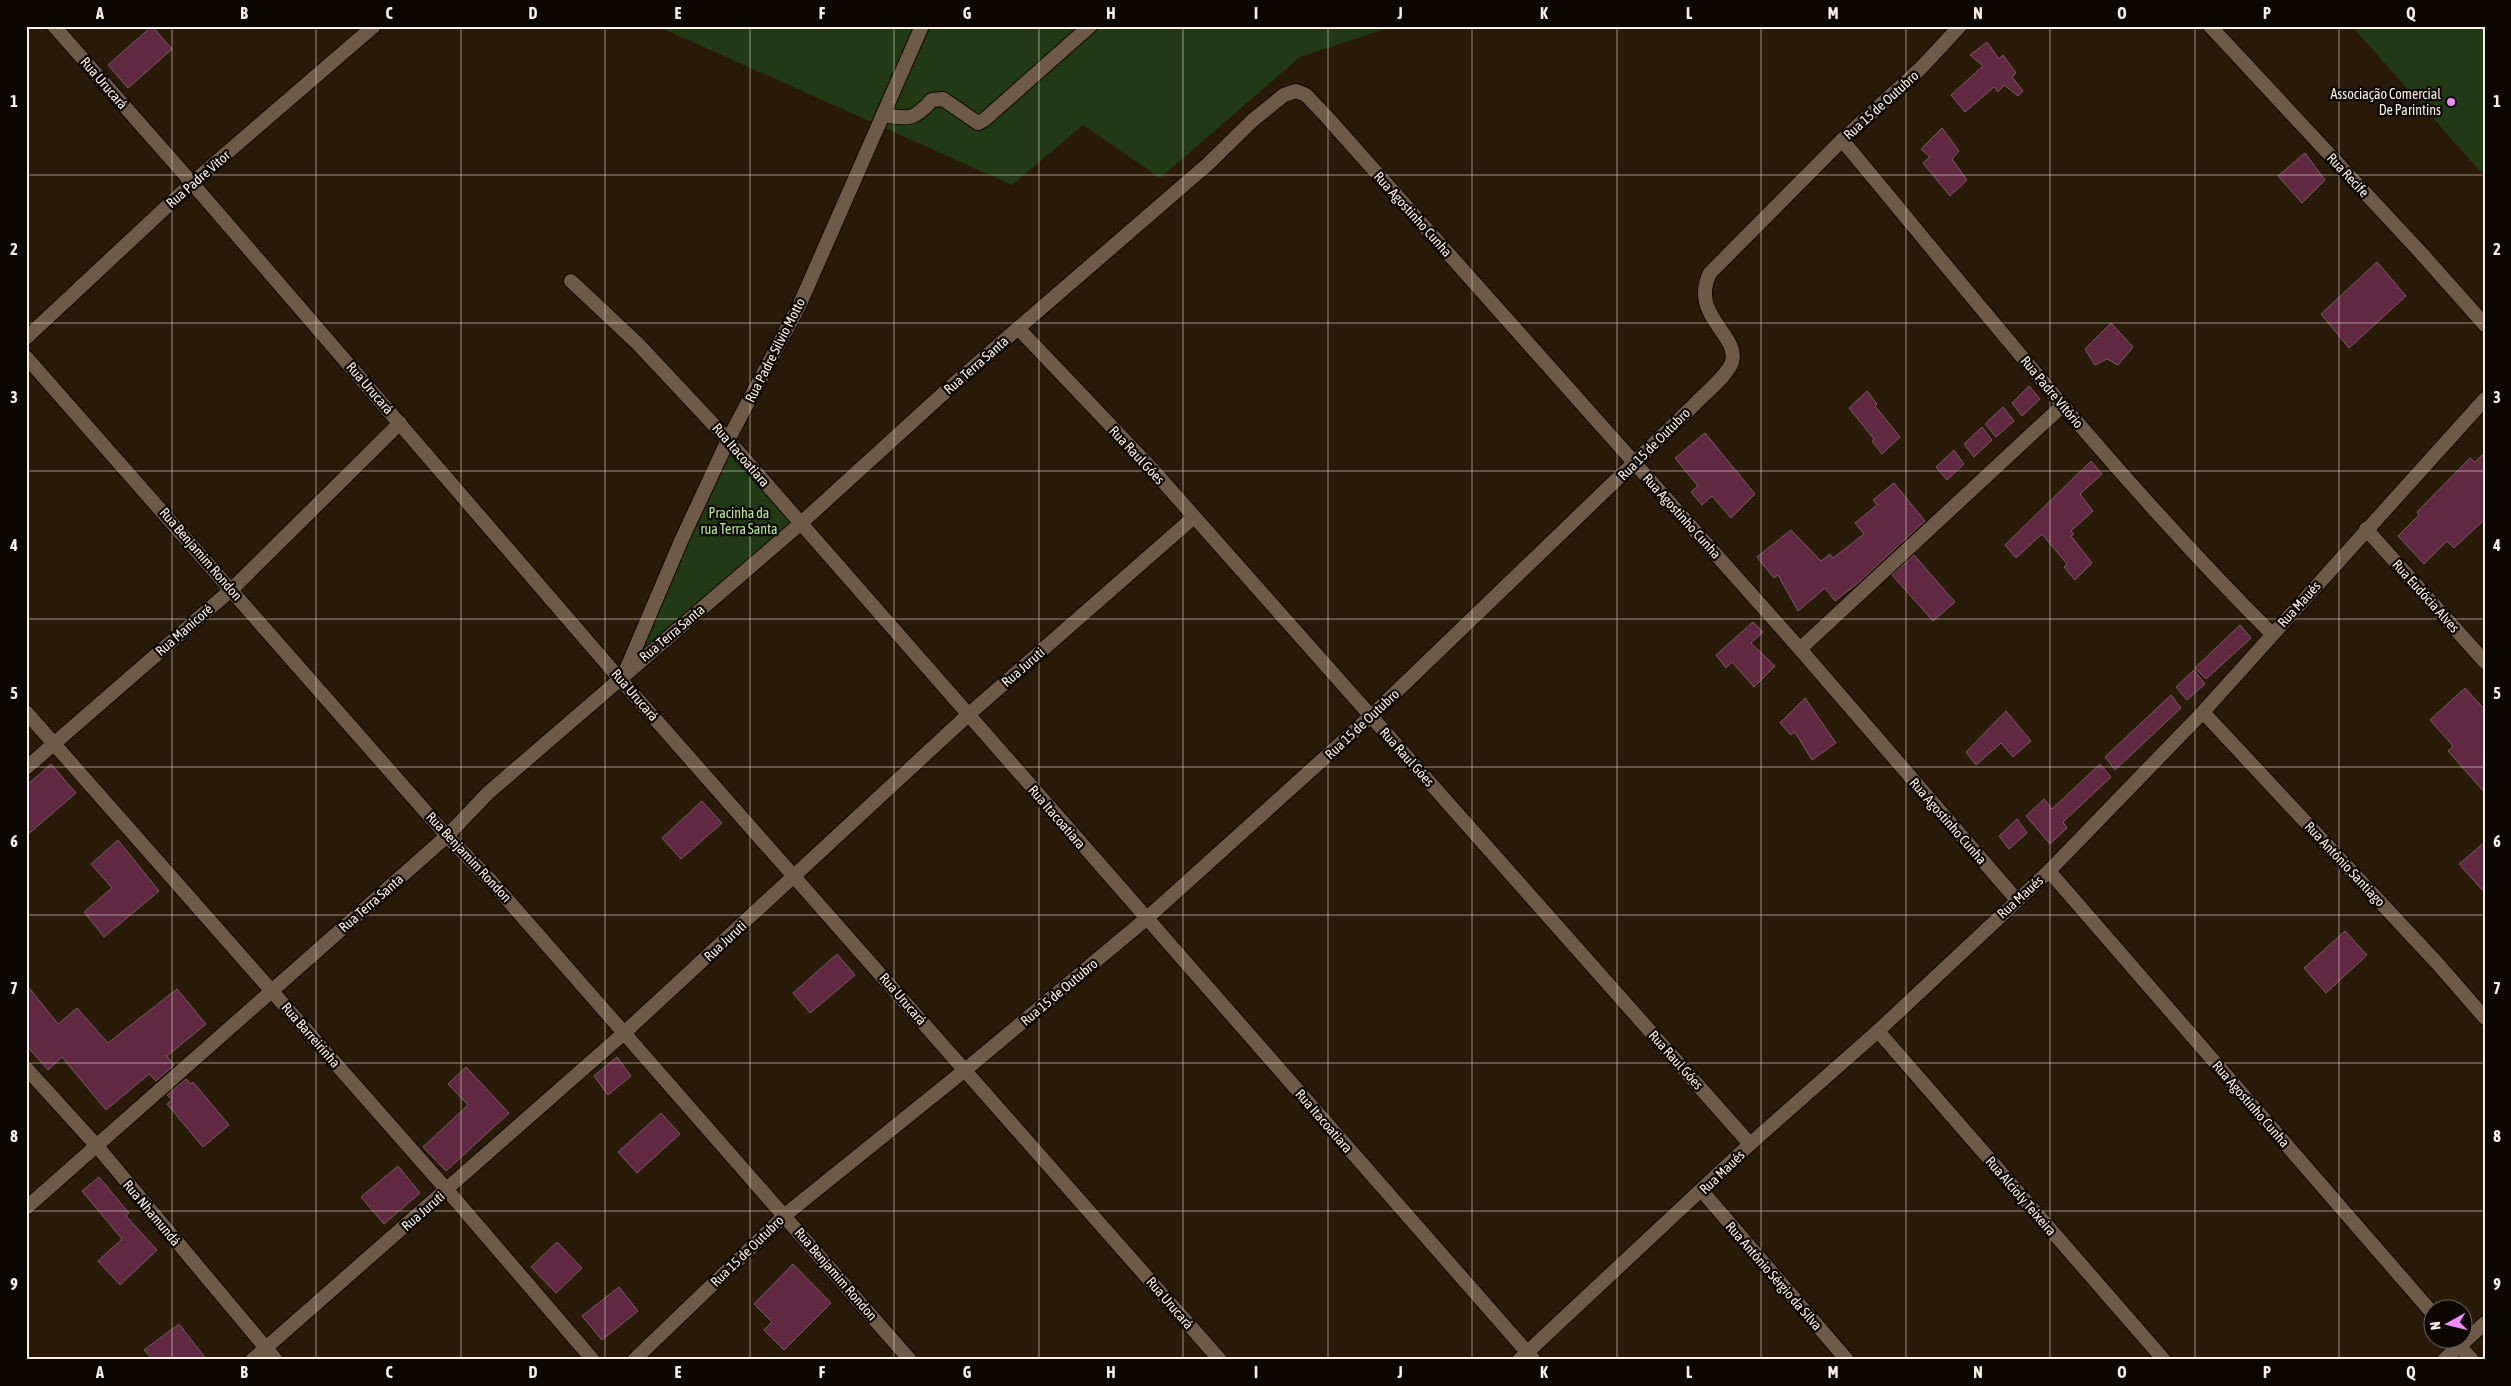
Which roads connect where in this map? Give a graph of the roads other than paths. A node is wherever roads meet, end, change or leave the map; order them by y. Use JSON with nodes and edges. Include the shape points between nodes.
{"nodes":[{"id":1,"x":54,"y":26,"type":"edge"},
{"id":2,"x":922,"y":26,"type":"edge"},
{"id":3,"x":1090,"y":26,"type":"edge"},
{"id":4,"x":1960,"y":26,"type":"edge"},
{"id":5,"x":2210,"y":26,"type":"edge"},
{"id":6,"x":369,"y":28,"type":"edge"},
{"id":7,"x":883,"y":115,"type":"junction"},
{"id":8,"x":1253,"y":120,"type":"joint"},
{"id":9,"x":1842,"y":140,"type":"junction"},
{"id":10,"x":192,"y":183,"type":"junction"},
{"id":11,"x":571,"y":282,"type":"dead end"},
{"id":12,"x":2485,"y":325,"type":"edge"},
{"id":13,"x":1019,"y":329,"type":"junction"},
{"id":14,"x":26,"y":338,"type":"edge"},
{"id":15,"x":26,"y":357,"type":"edge"},
{"id":16,"x":2485,"y":399,"type":"edge"},
{"id":17,"x":2063,"y":405,"type":"junction"},
{"id":18,"x":400,"y":423,"type":"junction"},
{"id":19,"x":728,"y":440,"type":"junction"},
{"id":20,"x":1635,"y":463,"type":"junction"},
{"id":21,"x":1194,"y":517,"type":"junction"},
{"id":22,"x":800,"y":524,"type":"junction"},
{"id":23,"x":2366,"y":529,"type":"junction"},
{"id":24,"x":232,"y":589,"type":"junction"},
{"id":25,"x":2272,"y":634,"type":"junction"},
{"id":26,"x":1800,"y":649,"type":"junction"},
{"id":27,"x":2485,"y":662,"type":"edge"},
{"id":28,"x":622,"y":676,"type":"junction"},
{"id":29,"x":26,"y":712,"type":"edge"},
{"id":30,"x":2203,"y":712,"type":"junction"},
{"id":31,"x":968,"y":715,"type":"junction"},
{"id":32,"x":1371,"y":716,"type":"junction"},
{"id":33,"x":54,"y":743,"type":"junction"},
{"id":34,"x":26,"y":768,"type":"edge"},
{"id":35,"x":448,"y":836,"type":"junction"},
{"id":36,"x":2049,"y":871,"type":"junction"},
{"id":37,"x":795,"y":876,"type":"junction"},
{"id":38,"x":2016,"y":899,"type":"junction"},
{"id":39,"x":1146,"y":919,"type":"junction"},
{"id":40,"x":272,"y":990,"type":"junction"},
{"id":41,"x":2485,"y":1018,"type":"edge"},
{"id":42,"x":1878,"y":1032,"type":"junction"},
{"id":43,"x":624,"y":1033,"type":"junction"},
{"id":44,"x":26,"y":1068,"type":"edge"},
{"id":45,"x":965,"y":1070,"type":"junction"},
{"id":46,"x":1750,"y":1144,"type":"junction"},
{"id":47,"x":96,"y":1145,"type":"junction"},
{"id":48,"x":447,"y":1190,"type":"junction"},
{"id":49,"x":1702,"y":1191,"type":"junction"},
{"id":50,"x":26,"y":1208,"type":"edge"},
{"id":51,"x":785,"y":1214,"type":"junction"},
{"id":52,"x":2424,"y":1304,"type":"edge"},
{"id":53,"x":2485,"y":1323,"type":"edge"},
{"id":54,"x":2474,"y":1330,"type":"edge"},
{"id":55,"x":265,"y":1347,"type":"junction"},
{"id":56,"x":2452,"y":1348,"type":"edge"},
{"id":57,"x":2461,"y":1348,"type":"edge"},
{"id":58,"x":1527,"y":1357,"type":"edge"},
{"id":59,"x":252,"y":1360,"type":"edge"},
{"id":60,"x":276,"y":1360,"type":"edge"},
{"id":61,"x":593,"y":1360,"type":"edge"},
{"id":62,"x":634,"y":1360,"type":"edge"},
{"id":63,"x":910,"y":1360,"type":"edge"},
{"id":64,"x":1220,"y":1360,"type":"edge"},
{"id":65,"x":1847,"y":1360,"type":"edge"},
{"id":66,"x":2164,"y":1360,"type":"edge"},
{"id":67,"x":2444,"y":1360,"type":"edge"},
{"id":68,"x":2472,"y":1360,"type":"edge"}],
"edges":[{"from":1,"to":10,"type":"street","name":"Rua Urucará"},
{"from":2,"to":7,"type":"street","name":"Rua Padre Silvio Motto"},
{"from":3,"to":7,"type":"street","via":[[978,123],[943,99],[932,100],[917,116],[907,119]]},
{"from":4,"to":9,"type":"street","name":"Rua 15 de Outubro","via":[[1920,69]]},
{"from":5,"to":12,"type":"street","name":"Rua Recife"},
{"from":6,"to":10,"type":"street","name":"Rua Padre Vitor"},
{"from":7,"to":19,"type":"street","name":"Rua Padre Silvio Motto","via":[[799,306]]},
{"from":8,"to":13,"type":"street","name":"Rua Terra Santa","via":[[1208,164]]},
{"from":8,"to":20,"type":"street","name":"Rua Agostinho Cunha","via":[[1284,95],[1296,91],[1306,95]]},
{"from":9,"to":17,"type":"street","name":"Rua Padre Vitório"},
{"from":9,"to":20,"type":"street","name":"Rua 15 de Outubro","via":[[1710,273],[1705,284],[1707,306],[1732,351],[1733,361],[1728,370]]},
{"from":10,"to":14,"type":"street","name":"Rua Padre Vitor"},
{"from":10,"to":18,"type":"street","name":"Rua Urucará"},
{"from":11,"to":19,"type":"street","name":"Rua Itacoatiara","via":[[638,344]]},
{"from":13,"to":21,"type":"street","name":"Rua Raul Góes"},
{"from":13,"to":22,"type":"street","name":"Rua Terra Santa"},
{"from":15,"to":24,"type":"street","name":"Rua Benjamim Rondon"},
{"from":16,"to":23,"type":"street","name":"Rua Maués"},
{"from":17,"to":25,"type":"street","name":"Rua Padre Vitório"},
{"from":17,"to":26,"type":"street"},
{"from":18,"to":24,"type":"street","name":"Rua Manicoré"},
{"from":18,"to":28,"type":"street","name":"Rua Urucará"},
{"from":19,"to":22,"type":"street","name":"Rua Itacoatiara"},
{"from":19,"to":28,"type":"street","name":"Rua Padre Silvio Motto"},
{"from":20,"to":26,"type":"street","name":"Rua Agostinho Cunha"},
{"from":20,"to":32,"type":"street","name":"Rua 15 de Outubro"},
{"from":21,"to":31,"type":"street","name":"Rua Juruti"},
{"from":21,"to":32,"type":"street","name":"Rua Raul Góes"},
{"from":22,"to":28,"type":"street","name":"Rua Terra Santa"},
{"from":22,"to":31,"type":"street","name":"Rua Itacoatiara"},
{"from":23,"to":25,"type":"street","name":"Rua Maués"},
{"from":23,"to":27,"type":"street","name":"Rua Eudócia Alves"},
{"from":24,"to":33,"type":"street","name":"Rua Manicoré"},
{"from":24,"to":35,"type":"street","name":"Rua Benjamim Rondon"},
{"from":25,"to":30,"type":"street","name":"Rua Maués"},
{"from":26,"to":38,"type":"street","name":"Rua Agostinho Cunha"},
{"from":28,"to":35,"type":"street","name":"Rua Terra Santa","via":[[488,793]]},
{"from":28,"to":37,"type":"street","name":"Rua Urucará"},
{"from":29,"to":33,"type":"street","name":"Rua Barreirinha"},
{"from":30,"to":36,"type":"street","name":"Rua Maués"},
{"from":30,"to":41,"type":"street","name":"Rua Antônio Santiago"},
{"from":31,"to":37,"type":"street","name":"Rua Juruti"},
{"from":31,"to":39,"type":"street","name":"Rua Itacoatiara"},
{"from":32,"to":39,"type":"street","name":"Rua 15 de Outubro"},
{"from":32,"to":46,"type":"street","name":"Rua Raul Góes"},
{"from":33,"to":34,"type":"street","name":"Rua Manicoré"},
{"from":33,"to":40,"type":"street","name":"Rua Barreirinha"},
{"from":35,"to":40,"type":"street","name":"Rua Terra Santa"},
{"from":35,"to":43,"type":"street","name":"Rua Benjamim Rondon"},
{"from":36,"to":38,"type":"street","name":"Rua Maués"},
{"from":36,"to":52,"type":"street","name":"Rua Agostinho Cunha"},
{"from":37,"to":43,"type":"street","name":"Rua Juruti"},
{"from":37,"to":45,"type":"street","name":"Rua Urucará"},
{"from":38,"to":42,"type":"street","name":"Rua Maués"},
{"from":39,"to":45,"type":"street","name":"Rua 15 de Outubro"},
{"from":39,"to":58,"type":"street","name":"Rua Itacoatiara"},
{"from":40,"to":47,"type":"street","name":"Rua Terra Santa"},
{"from":40,"to":48,"type":"street","name":"Rua Barreirinha"},
{"from":42,"to":46,"type":"street","name":"Rua Maués"},
{"from":42,"to":66,"type":"street","name":"Rua Alcioly Teixeira"},
{"from":43,"to":48,"type":"street","name":"Rua Juruti"},
{"from":43,"to":51,"type":"street","name":"Rua Benjamim Rondon"},
{"from":44,"to":47,"type":"street","name":"Rua Nhamundá"},
{"from":45,"to":51,"type":"street","name":"Rua 15 de Outubro"},
{"from":45,"to":64,"type":"street","name":"Rua Urucará"},
{"from":46,"to":49,"type":"street","name":"Rua Maués"},
{"from":47,"to":50,"type":"street","name":"Rua Terra Santa"},
{"from":47,"to":55,"type":"street","name":"Rua Nhamundá"},
{"from":48,"to":55,"type":"street","name":"Rua Juruti"},
{"from":48,"to":61,"type":"street","name":"Rua Barreirinha"},
{"from":49,"to":58,"type":"street","name":"Rua Maués"},
{"from":49,"to":65,"type":"street","name":"Rua Antônio Sérgio da Silva"},
{"from":51,"to":62,"type":"street","name":"Rua 15 de Outubro"},
{"from":51,"to":63,"type":"street","name":"Rua Benjamim Rondon"},
{"from":53,"to":54,"type":"street"},
{"from":55,"to":59,"type":"street","name":"Rua Juruti"},
{"from":55,"to":60,"type":"street","name":"Rua Nhamundá"},
{"from":56,"to":67,"type":"street"},
{"from":57,"to":68,"type":"street"}]}
